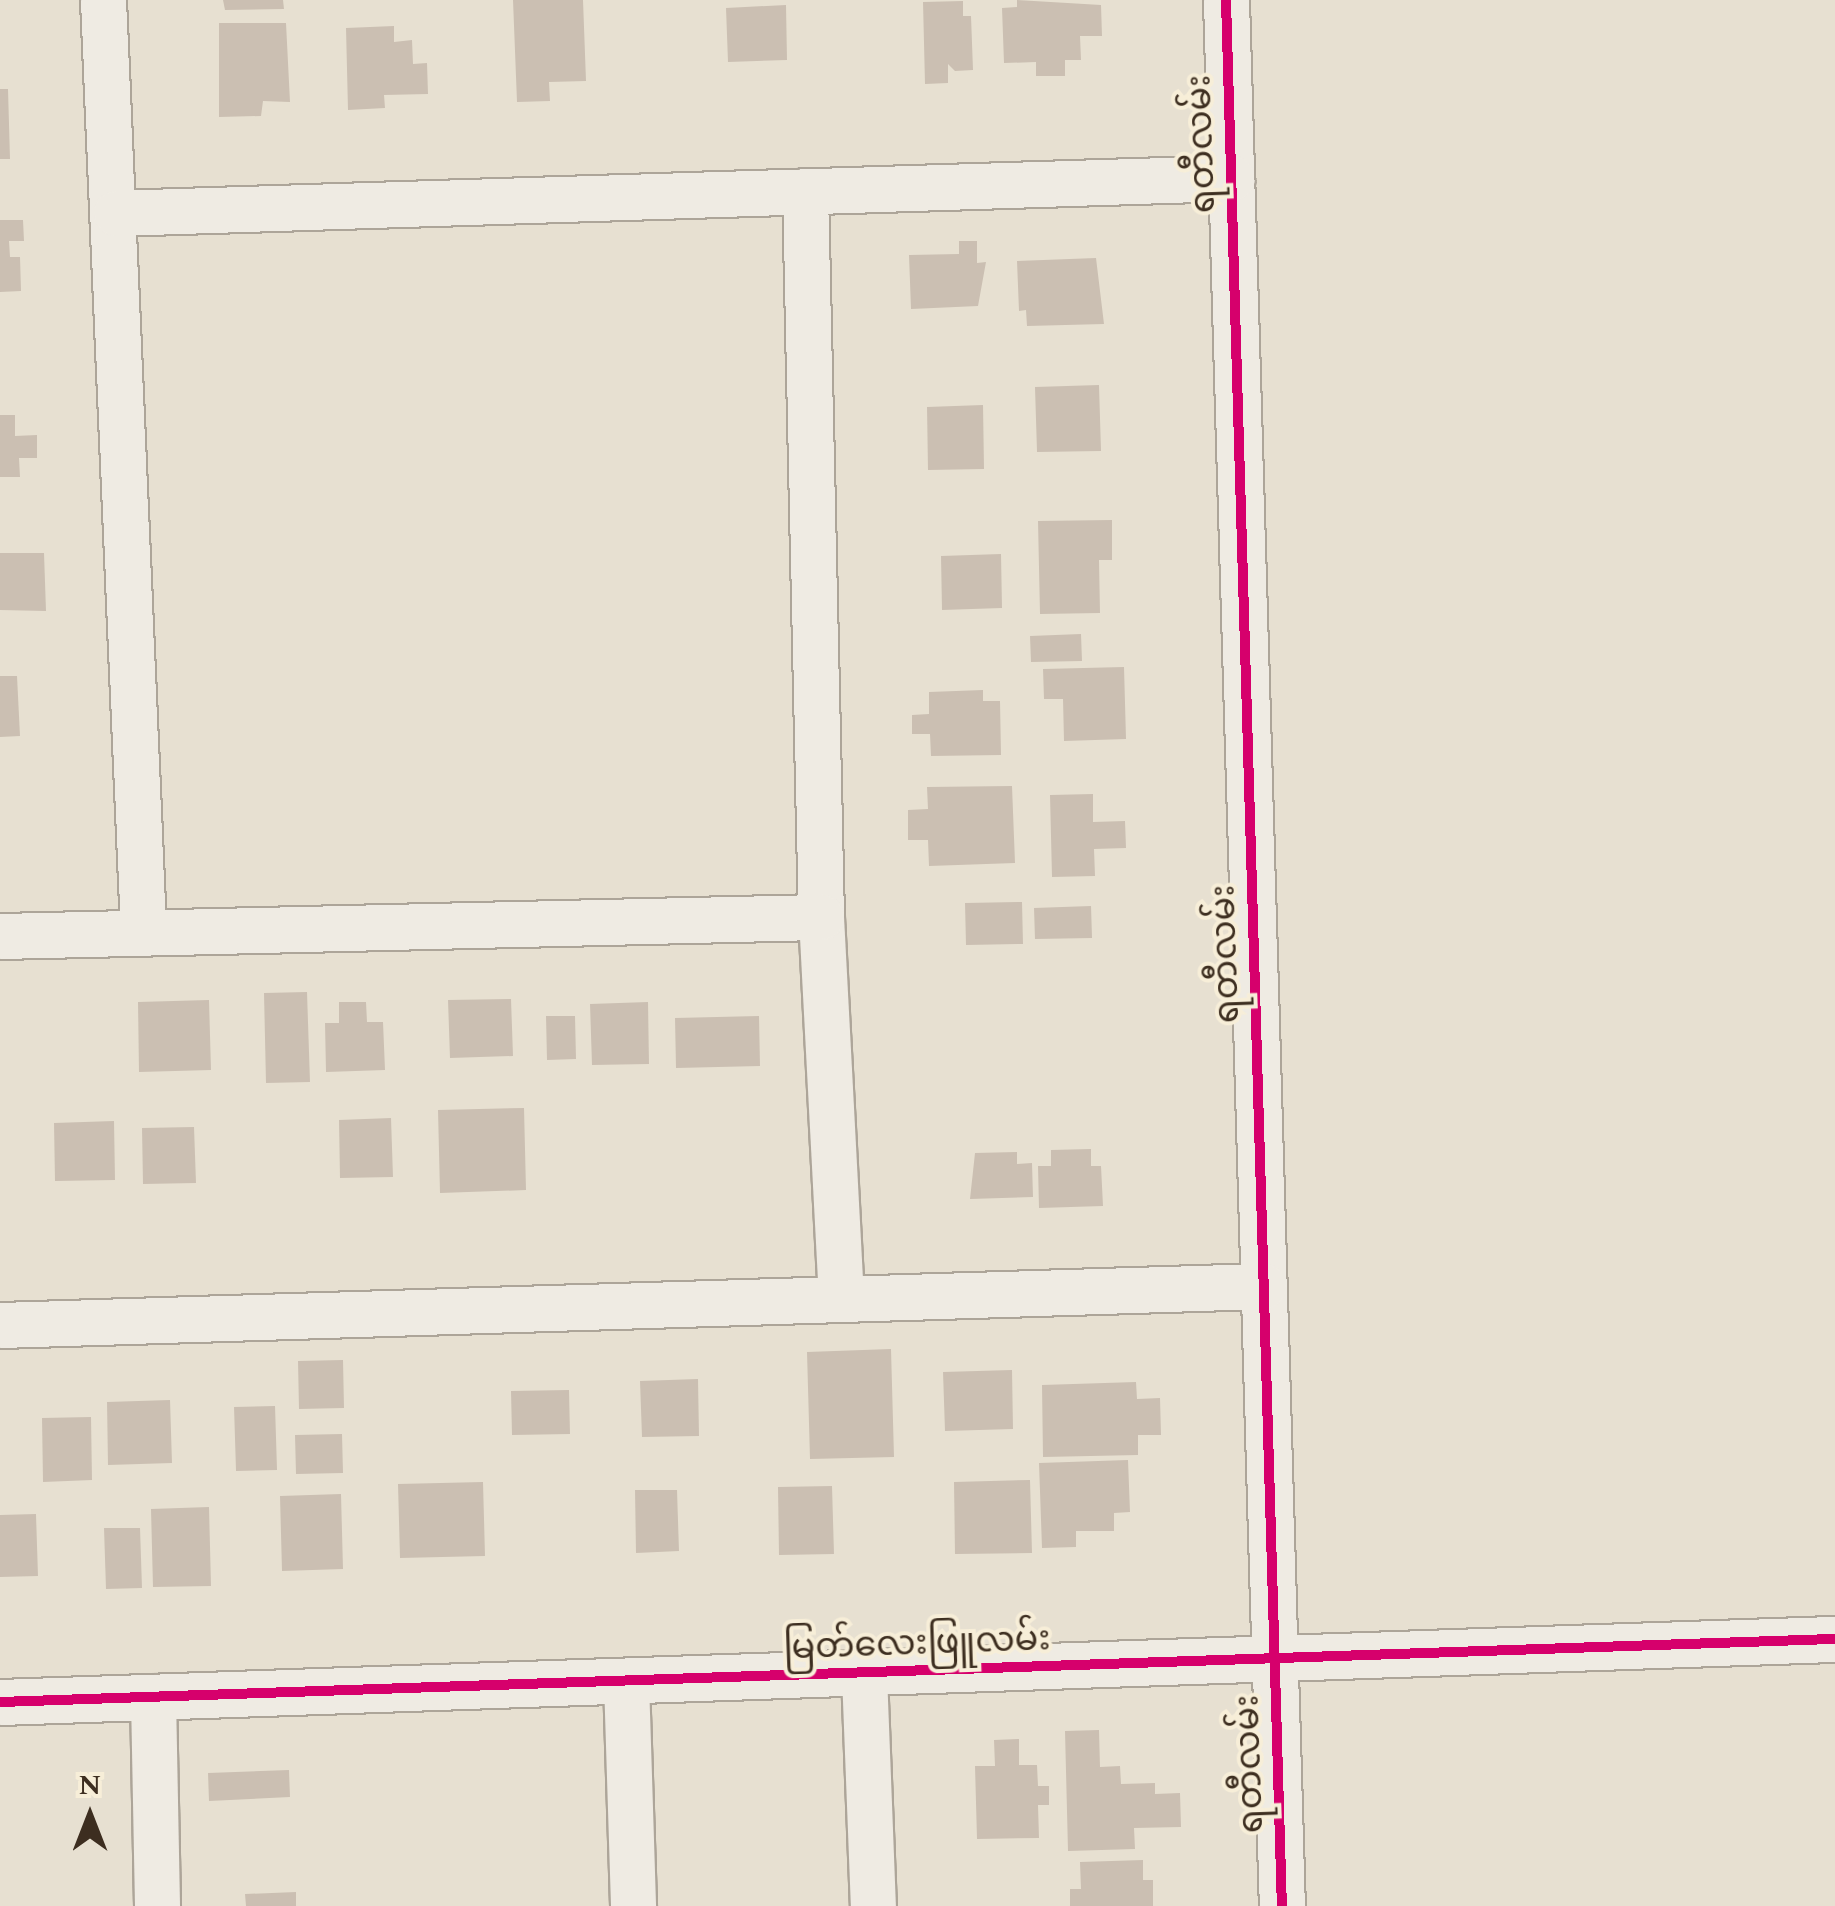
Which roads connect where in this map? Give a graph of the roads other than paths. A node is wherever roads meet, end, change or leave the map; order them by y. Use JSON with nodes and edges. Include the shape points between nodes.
{"nodes":[{"id":1,"x":103,"y":0,"type":"edge"},
{"id":2,"x":1226,"y":0,"type":"edge"},
{"id":3,"x":1231,"y":178,"type":"junction"},
{"id":4,"x":805,"y":191,"type":"junction"},
{"id":5,"x":116,"y":213,"type":"junction"},
{"id":6,"x":821,"y":917,"type":"junction"},
{"id":7,"x":143,"y":929,"type":"junction"},
{"id":8,"x":0,"y":936,"type":"edge"},
{"id":9,"x":1262,"y":1286,"type":"junction"},
{"id":10,"x":842,"y":1294,"type":"junction"},
{"id":11,"x":0,"y":1325,"type":"edge"},
{"id":12,"x":1835,"y":1639,"type":"edge"},
{"id":13,"x":1274,"y":1660,"type":"junction"},
{"id":14,"x":864,"y":1674,"type":"junction"},
{"id":15,"x":626,"y":1682,"type":"junction"},
{"id":16,"x":153,"y":1697,"type":"junction"},
{"id":17,"x":0,"y":1702,"type":"edge"},
{"id":18,"x":157,"y":1906,"type":"edge"},
{"id":19,"x":633,"y":1906,"type":"edge"},
{"id":20,"x":874,"y":1906,"type":"edge"},
{"id":21,"x":1282,"y":1906,"type":"edge"}],
"edges":[{"from":1,"to":5,"type":"street"},
{"from":2,"to":3,"type":"street","name":"ရတီလမ်း"},
{"from":3,"to":4,"type":"street"},
{"from":3,"to":9,"type":"street","name":"ရတီလမ်း"},
{"from":4,"to":5,"type":"street"},
{"from":4,"to":6,"type":"street"},
{"from":5,"to":7,"type":"street"},
{"from":6,"to":7,"type":"street"},
{"from":6,"to":10,"type":"street"},
{"from":7,"to":8,"type":"street"},
{"from":9,"to":10,"type":"street"},
{"from":9,"to":13,"type":"street","name":"ရတီလမ်း"},
{"from":10,"to":11,"type":"street"},
{"from":12,"to":13,"type":"street","name":"မြတ်လေးဖြူလမ်း"},
{"from":13,"to":14,"type":"street","name":"မြတ်လေးဖြူလမ်း"},
{"from":13,"to":21,"type":"street","name":"ရတီလမ်း"},
{"from":14,"to":15,"type":"street","name":"မြတ်လေးဖြူလမ်း"},
{"from":14,"to":20,"type":"street"},
{"from":15,"to":16,"type":"street","name":"မြတ်လေးဖြူလမ်း"},
{"from":15,"to":19,"type":"street"},
{"from":16,"to":17,"type":"street","name":"မြတ်လေးဖြူလမ်း"},
{"from":16,"to":18,"type":"street"}]}
